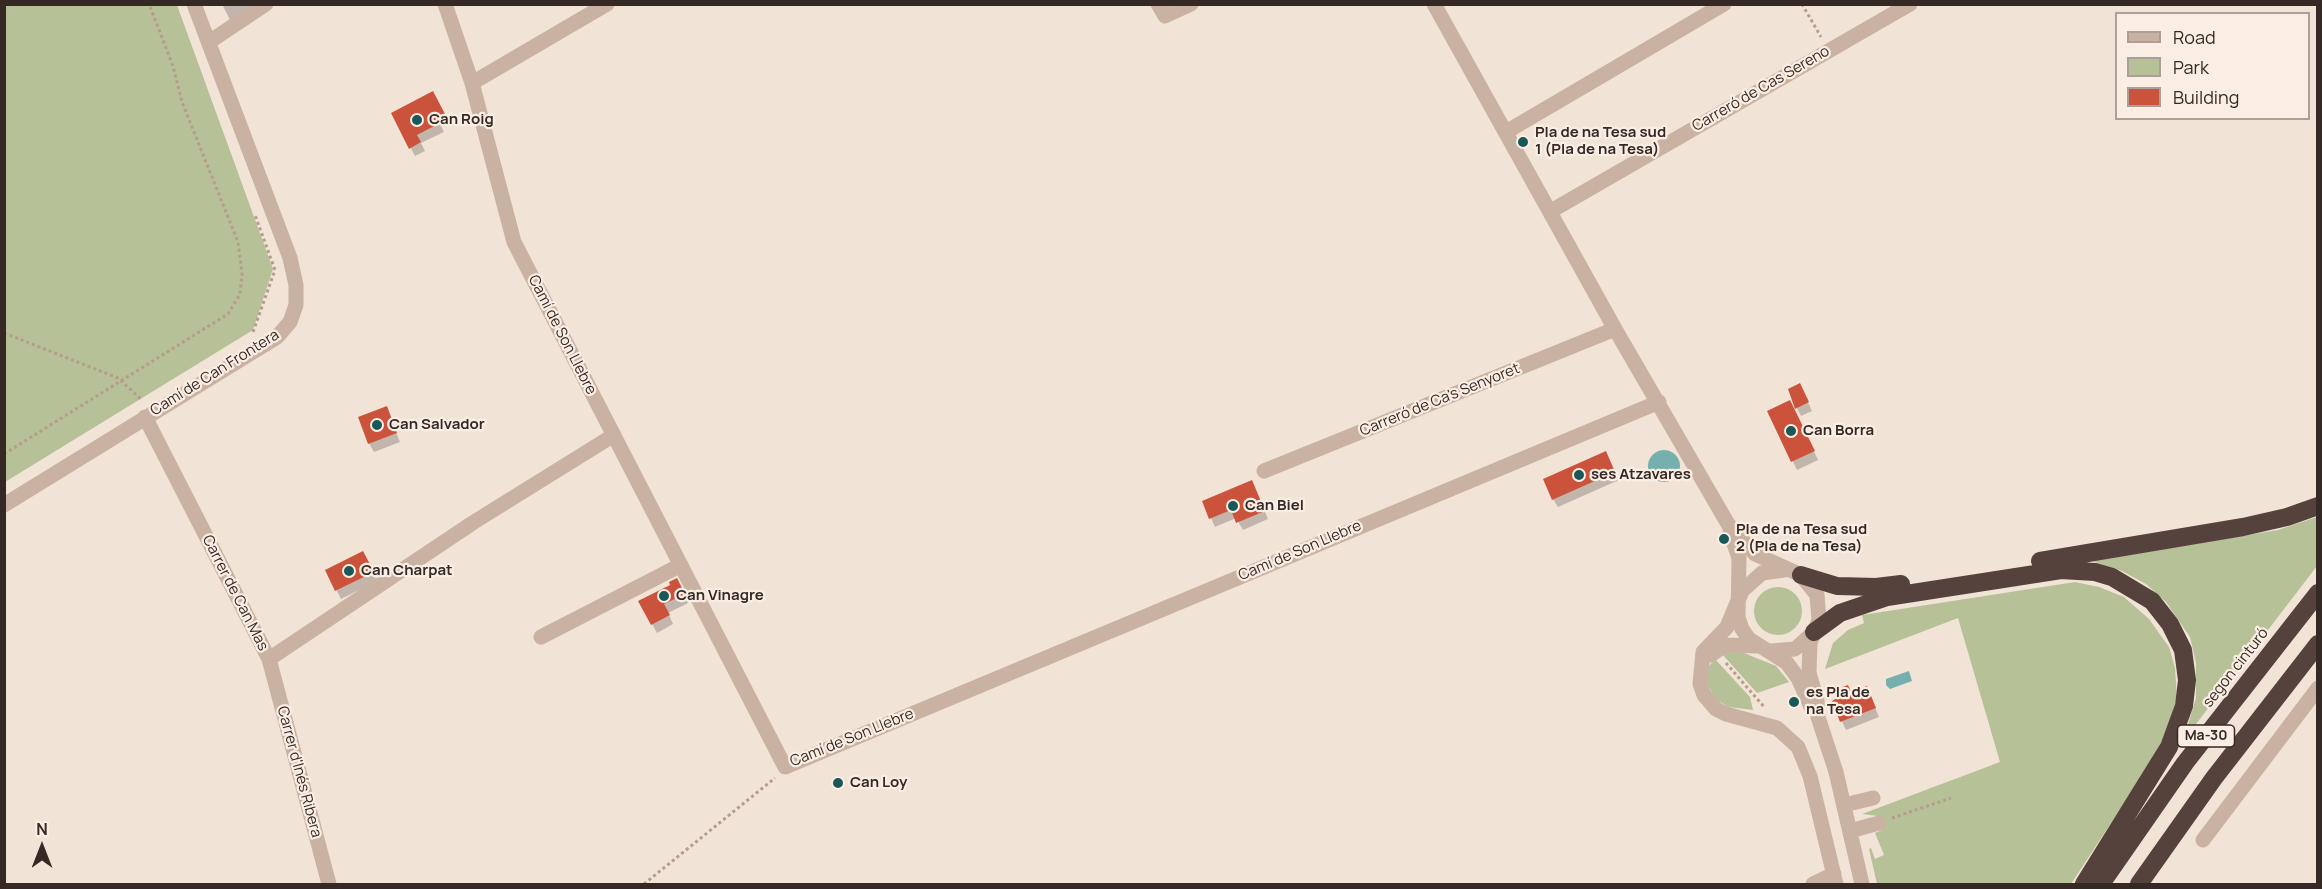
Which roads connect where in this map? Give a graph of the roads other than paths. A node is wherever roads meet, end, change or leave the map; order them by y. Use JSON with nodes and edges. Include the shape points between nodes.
{"nodes":[{"id":1,"x":194,"y":4,"type":"edge"},
{"id":2,"x":266,"y":4,"type":"edge"},
{"id":3,"x":445,"y":4,"type":"edge"},
{"id":4,"x":607,"y":4,"type":"edge"},
{"id":5,"x":1158,"y":4,"type":"edge"},
{"id":6,"x":1191,"y":4,"type":"edge"},
{"id":7,"x":1434,"y":4,"type":"edge"},
{"id":8,"x":1724,"y":4,"type":"edge"},
{"id":9,"x":1910,"y":4,"type":"edge"},
{"id":10,"x":209,"y":42,"type":"junction"},
{"id":11,"x":472,"y":82,"type":"junction"},
{"id":12,"x":1506,"y":132,"type":"junction"},
{"id":13,"x":1551,"y":211,"type":"junction"},
{"id":14,"x":1615,"y":329,"type":"junction"},
{"id":15,"x":1659,"y":402,"type":"junction"},
{"id":16,"x":145,"y":417,"type":"junction"},
{"id":17,"x":614,"y":435,"type":"junction"},
{"id":18,"x":1264,"y":471,"type":"dead end"},
{"id":19,"x":4,"y":505,"type":"edge"},
{"id":20,"x":2318,"y":506,"type":"edge"},
{"id":21,"x":1728,"y":524,"type":"junction"},
{"id":22,"x":681,"y":565,"type":"junction"},
{"id":23,"x":1795,"y":573,"type":"junction"},
{"id":24,"x":2318,"y":593,"type":"edge"},
{"id":25,"x":1738,"y":603,"type":"junction"},
{"id":26,"x":1814,"y":632,"type":"junction"},
{"id":27,"x":541,"y":637,"type":"dead end"},
{"id":28,"x":2318,"y":644,"type":"edge"},
{"id":29,"x":1765,"y":648,"type":"junction"},
{"id":30,"x":269,"y":659,"type":"junction"},
{"id":31,"x":1701,"y":666,"type":"junction"},
{"id":32,"x":2318,"y":688,"type":"edge"},
{"id":33,"x":1818,"y":717,"type":"junction"},
{"id":34,"x":1873,"y":798,"type":"dead end"},
{"id":35,"x":1844,"y":805,"type":"junction"},
{"id":36,"x":1879,"y":823,"type":"road end"},
{"id":37,"x":1850,"y":831,"type":"junction"},
{"id":38,"x":2203,"y":840,"type":"dead end"},
{"id":39,"x":1835,"y":879,"type":"edge"},
{"id":40,"x":329,"y":885,"type":"edge"},
{"id":41,"x":1813,"y":885,"type":"edge"},
{"id":42,"x":1862,"y":885,"type":"edge"},
{"id":43,"x":2084,"y":885,"type":"edge"},
{"id":44,"x":2101,"y":885,"type":"edge"},
{"id":45,"x":2139,"y":885,"type":"edge"}],
"edges":[{"from":1,"to":10,"type":"street","name":"Camí de Can Frontera"},
{"from":2,"to":10,"type":"street"},
{"from":3,"to":11,"type":"street","name":"Camí de Son Llebre"},
{"from":4,"to":11,"type":"street"},
{"from":5,"to":6,"type":"street","via":[[1164,16]]},
{"from":7,"to":12,"type":"street"},
{"from":8,"to":12,"type":"street"},
{"from":9,"to":13,"type":"street","name":"Carreró de Cas Sereno"},
{"from":10,"to":16,"type":"street","name":"Camí de Can Frontera","via":[[290,258],[296,305],[290,322],[277,337]]},
{"from":11,"to":17,"type":"street","name":"Camí de Son Llebre","via":[[514,242]]},
{"from":12,"to":13,"type":"street"},
{"from":13,"to":14,"type":"street"},
{"from":14,"to":15,"type":"street"},
{"from":14,"to":18,"type":"street","name":"Carreró de Ca's Senyoret"},
{"from":15,"to":21,"type":"street"},
{"from":15,"to":22,"type":"street","name":"Camí de Son Llebre","via":[[785,767]]},
{"from":16,"to":19,"type":"street","name":"Camí de Can Frontera"},
{"from":16,"to":30,"type":"street","name":"Carrer de Can Mas"},
{"from":17,"to":22,"type":"street","name":"Camí de Son Llebre"},
{"from":17,"to":30,"type":"street","name":"Carrer de Can Mas","via":[[474,522]]},
{"from":20,"to":23,"type":"highway","via":[[2243,527],[1908,583],[1848,587]]},
{"from":21,"to":23,"type":"street","via":[[1755,554]]},
{"from":21,"to":25,"type":"street","via":[[1739,558]]},
{"from":22,"to":27,"type":"street"},
{"from":23,"to":25,"type":"street","via":[[1762,573],[1742,591]]},
{"from":23,"to":26,"type":"street","via":[[1811,584],[1820,608]]},
{"from":24,"to":44,"type":"highway","name":"segon cinturó","number":"Ma-30","via":[[2185,763]]},
{"from":25,"to":29,"type":"street","via":[[1742,629]]},
{"from":25,"to":31,"type":"street","via":[[1727,627],[1703,652]]},
{"from":26,"to":29,"type":"street","via":[[1795,649]]},
{"from":26,"to":33,"type":"street","via":[[1809,666]]},
{"from":26,"to":43,"type":"highway","via":[[1840,613],[1887,597],[2061,570],[2112,577],[2152,601],[2183,650],[2187,680],[2184,706],[2169,747]]},
{"from":28,"to":45,"type":"highway","number":"Ma-30","via":[[2214,778]]},
{"from":29,"to":31,"type":"street","via":[[1725,645]]},
{"from":29,"to":33,"type":"street","via":[[1792,669]]},
{"from":30,"to":40,"type":"street","name":"Carrer d'Inés Ribera"},
{"from":31,"to":39,"type":"street","via":[[1701,689],[1711,705],[1726,714],[1777,728],[1798,747],[1810,776]]},
{"from":32,"to":38,"type":"street"},
{"from":33,"to":35,"type":"street"},
{"from":34,"to":35,"type":"street"},
{"from":35,"to":37,"type":"street"},
{"from":36,"to":37,"type":"street"},
{"from":37,"to":42,"type":"street"},
{"from":39,"to":41,"type":"street"}]}
